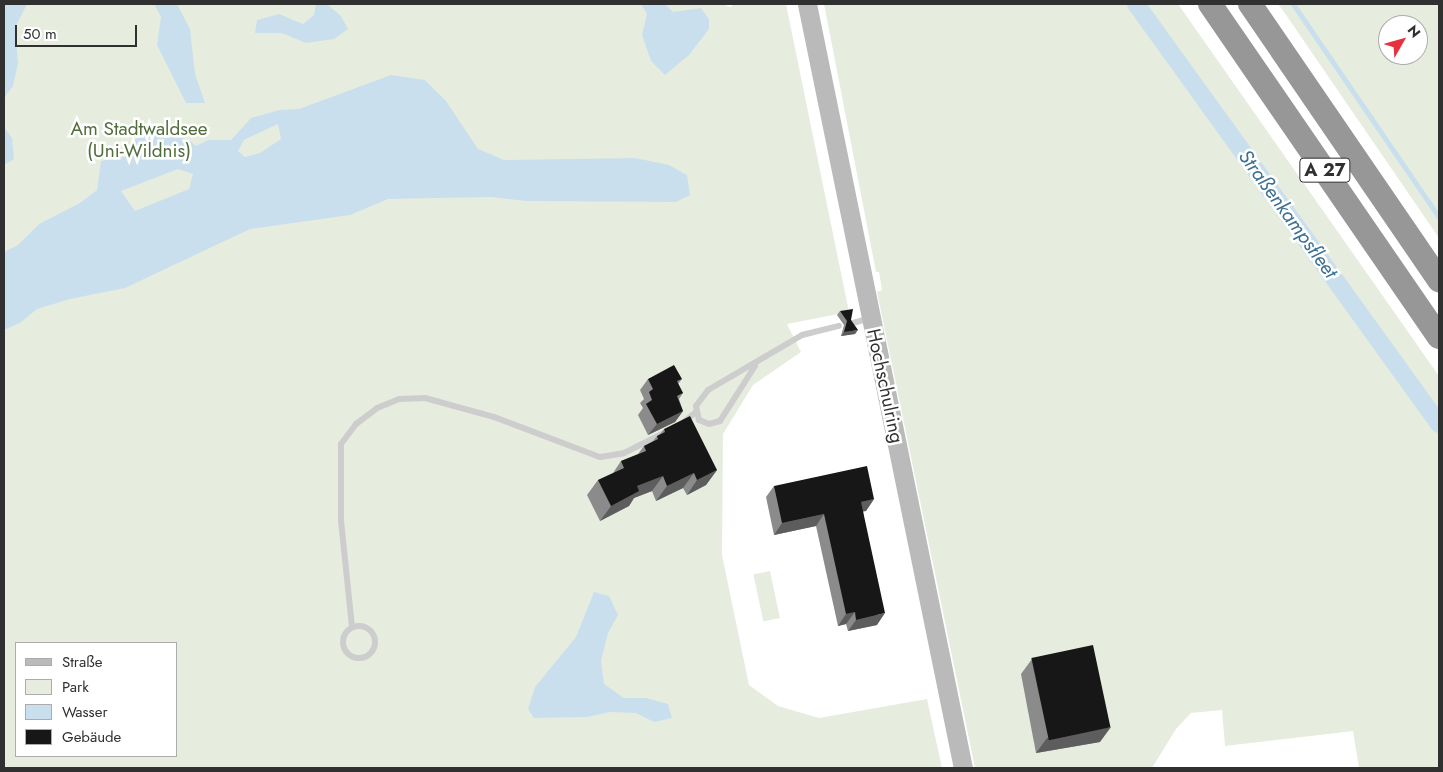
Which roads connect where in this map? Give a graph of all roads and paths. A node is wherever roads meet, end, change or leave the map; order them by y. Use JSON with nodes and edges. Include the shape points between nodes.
{"nodes":[{"id":1,"x":807,"y":4,"type":"edge"},
{"id":2,"x":1210,"y":4,"type":"edge"},
{"id":3,"x":1250,"y":4,"type":"edge"},
{"id":4,"x":1439,"y":280,"type":"edge"},
{"id":5,"x":871,"y":318,"type":"junction"},
{"id":6,"x":853,"y":323,"type":"edge"},
{"id":7,"x":839,"y":326,"type":"dead end"},
{"id":8,"x":1439,"y":337,"type":"edge"},
{"id":9,"x":755,"y":366,"type":"junction"},
{"id":10,"x":696,"y":412,"type":"junction"},
{"id":11,"x":676,"y":428,"type":"edge"},
{"id":12,"x":667,"y":432,"type":"edge"},
{"id":13,"x":352,"y":627,"type":"junction"},
{"id":14,"x":963,"y":768,"type":"edge"}],
"edges":[{"from":1,"to":5,"type":"street","name":"Hochschulring"},
{"from":2,"to":8,"type":"highway","number":"A 27"},
{"from":3,"to":4,"type":"highway","number":"A 27"},
{"from":5,"to":6,"type":"lane"},
{"from":5,"to":14,"type":"street","name":"Hochschulring"},
{"from":7,"to":9,"type":"lane","via":[[802,335]]},
{"from":9,"to":10,"type":"lane","via":[[724,382],[698,401]]},
{"from":9,"to":10,"type":"lane","via":[[720,422],[709,424],[700,420]]},
{"from":10,"to":11,"type":"lane"},
{"from":12,"to":13,"type":"lane","via":[[624,453],[600,457],[500,420],[425,398],[399,399],[377,408],[356,424],[341,444],[340,522]]},
{"from":13,"to":13,"type":"lane","via":[[344,635],[345,650],[355,658],[368,655],[375,646],[372,633],[363,626]]}]}
